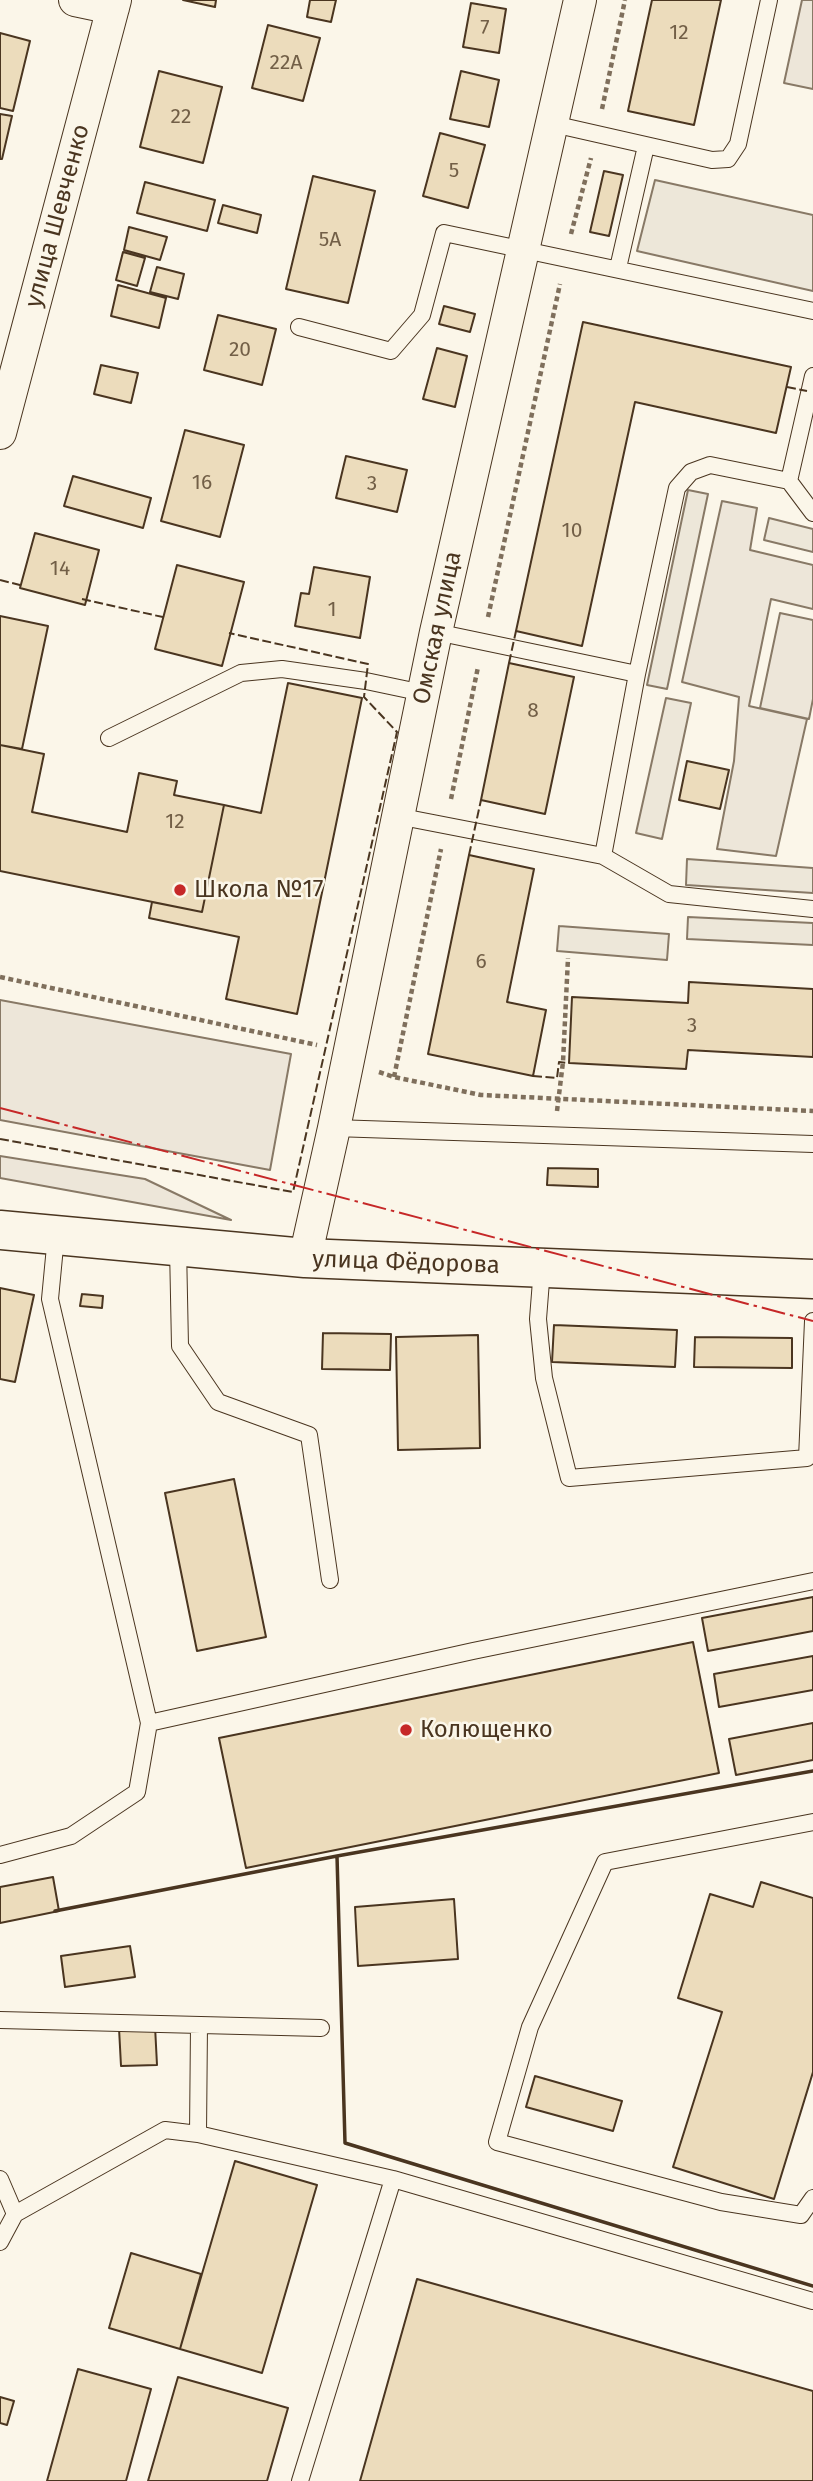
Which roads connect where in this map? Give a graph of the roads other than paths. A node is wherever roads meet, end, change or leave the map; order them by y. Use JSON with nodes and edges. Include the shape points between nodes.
{"nodes":[{"id":1,"x":75,"y":0,"type":"edge"},
{"id":2,"x":580,"y":0,"type":"edge"},
{"id":3,"x":769,"y":0,"type":"edge"},
{"id":4,"x":114,"y":4,"type":"edge"},
{"id":5,"x":553,"y":124,"type":"junction"},
{"id":6,"x":646,"y":146,"type":"junction"},
{"id":7,"x":524,"y":249,"type":"junction"},
{"id":8,"x":618,"y":268,"type":"junction"},
{"id":9,"x":813,"y":311,"type":"edge"},
{"id":10,"x":299,"y":327,"type":"dead end"},
{"id":11,"x":813,"y":376,"type":"edge"},
{"id":12,"x":0,"y":433,"type":"edge"},
{"id":13,"x":789,"y":481,"type":"junction"},
{"id":14,"x":813,"y":513,"type":"edge"},
{"id":15,"x":436,"y":632,"type":"junction"},
{"id":16,"x":637,"y":674,"type":"junction"},
{"id":17,"x":423,"y":693,"type":"junction"},
{"id":18,"x":109,"y":738,"type":"dead end"},
{"id":19,"x":397,"y":816,"type":"junction"},
{"id":20,"x":603,"y":856,"type":"junction"},
{"id":21,"x":812,"y":906,"type":"edge"},
{"id":22,"x":334,"y":1128,"type":"junction"},
{"id":23,"x":813,"y":1144,"type":"edge"},
{"id":24,"x":0,"y":1230,"type":"edge"},
{"id":25,"x":56,"y":1236,"type":"junction"},
{"id":26,"x":178,"y":1247,"type":"junction"},
{"id":27,"x":305,"y":1258,"type":"junction"},
{"id":28,"x":542,"y":1268,"type":"junction"},
{"id":29,"x":813,"y":1279,"type":"edge"},
{"id":30,"x":813,"y":1321,"type":"edge"},
{"id":31,"x":330,"y":1580,"type":"dead end"},
{"id":32,"x":813,"y":1581,"type":"edge"},
{"id":33,"x":149,"y":1723,"type":"junction"},
{"id":34,"x":813,"y":1822,"type":"edge"},
{"id":35,"x":0,"y":1855,"type":"edge"},
{"id":36,"x":0,"y":2020,"type":"edge"},
{"id":37,"x":199,"y":2025,"type":"junction"},
{"id":38,"x":321,"y":2028,"type":"dead end"},
{"id":39,"x":198,"y":2134,"type":"junction"},
{"id":40,"x":0,"y":2179,"type":"edge"},
{"id":41,"x":393,"y":2179,"type":"junction"},
{"id":42,"x":813,"y":2198,"type":"edge"},
{"id":43,"x":15,"y":2214,"type":"junction"},
{"id":44,"x":0,"y":2242,"type":"edge"},
{"id":45,"x":813,"y":2301,"type":"edge"},
{"id":46,"x":300,"y":2481,"type":"edge"}],
"edges":[{"from":1,"to":4,"type":"street"},
{"from":2,"to":5,"type":"street","name":"Омская улица"},
{"from":3,"to":6,"type":"lane","via":[[738,144],[728,159]]},
{"from":4,"to":12,"type":"street","name":"улица Шевченко"},
{"from":5,"to":6,"type":"lane"},
{"from":5,"to":7,"type":"street","name":"Омская улица"},
{"from":6,"to":8,"type":"lane"},
{"from":7,"to":8,"type":"lane"},
{"from":7,"to":10,"type":"lane","via":[[444,233],[422,315],[391,351]]},
{"from":7,"to":15,"type":"street","name":"Омская улица"},
{"from":8,"to":9,"type":"lane"},
{"from":11,"to":13,"type":"lane"},
{"from":13,"to":14,"type":"lane"},
{"from":13,"to":16,"type":"lane","via":[[710,465],[691,472],[677,488]]},
{"from":15,"to":16,"type":"lane"},
{"from":15,"to":17,"type":"street","name":"Омская улица"},
{"from":16,"to":20,"type":"lane"},
{"from":17,"to":18,"type":"lane","via":[[282,669],[241,673]]},
{"from":17,"to":19,"type":"street","name":"Омская улица"},
{"from":19,"to":20,"type":"lane"},
{"from":19,"to":22,"type":"street","name":"Омская улица"},
{"from":20,"to":21,"type":"lane","via":[[669,894]]},
{"from":22,"to":23,"type":"lane"},
{"from":22,"to":27,"type":"street","name":"Омская улица"},
{"from":24,"to":25,"type":"main road","name":"улица Фёдорова"},
{"from":25,"to":26,"type":"main road","name":"улица Фёдорова"},
{"from":25,"to":33,"type":"lane","via":[[50,1298]]},
{"from":26,"to":27,"type":"main road","name":"улица Фёдорова"},
{"from":26,"to":31,"type":"lane","via":[[180,1346],[218,1402],[309,1435]]},
{"from":27,"to":28,"type":"main road","name":"улица Фёдорова"},
{"from":28,"to":29,"type":"main road","name":"улица Фёдорова"},
{"from":28,"to":30,"type":"lane","via":[[538,1319],[544,1378],[569,1478],[807,1458]]},
{"from":32,"to":33,"type":"lane"},
{"from":33,"to":35,"type":"lane","via":[[137,1792],[71,1836]]},
{"from":34,"to":42,"type":"lane","via":[[605,1862],[530,2027],[497,2142],[721,2202],[801,2215]]},
{"from":36,"to":37,"type":"lane"},
{"from":37,"to":38,"type":"lane"},
{"from":37,"to":39,"type":"lane"},
{"from":39,"to":41,"type":"lane"},
{"from":39,"to":43,"type":"lane","via":[[165,2130]]},
{"from":40,"to":43,"type":"lane"},
{"from":41,"to":45,"type":"lane"},
{"from":41,"to":46,"type":"lane"},
{"from":43,"to":44,"type":"lane"}]}
